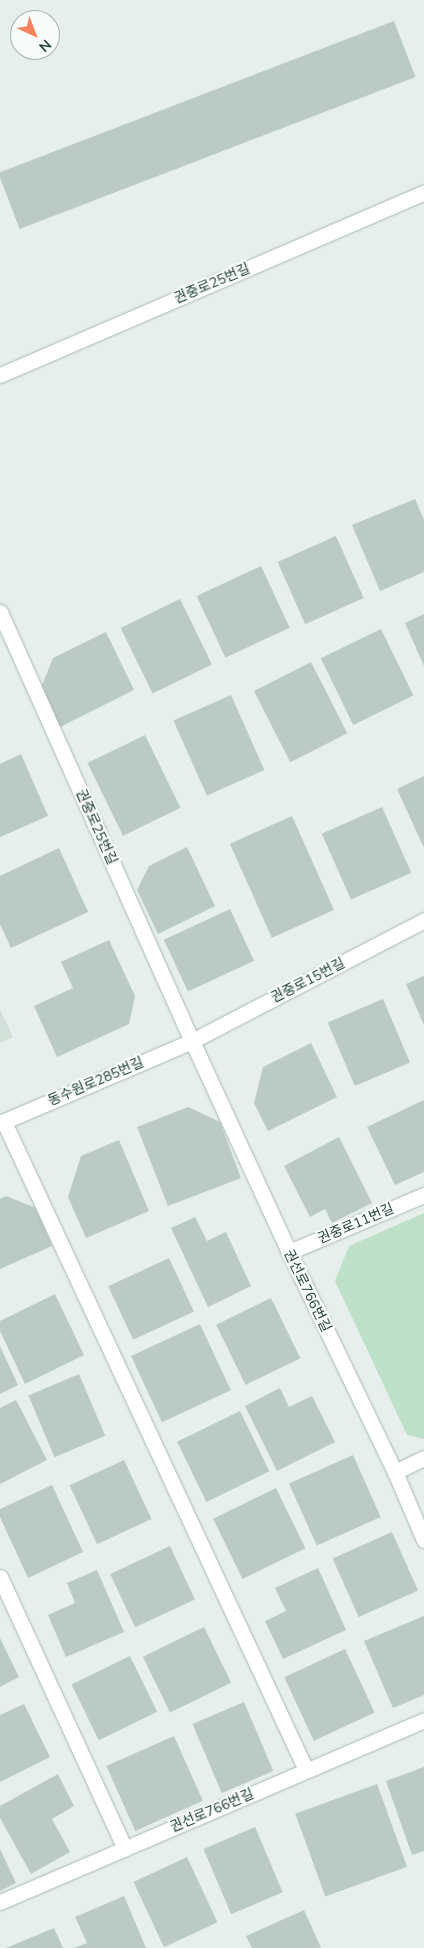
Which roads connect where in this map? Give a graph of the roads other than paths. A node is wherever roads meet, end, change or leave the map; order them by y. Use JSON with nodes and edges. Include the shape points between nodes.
{"nodes":[{"id":1,"x":424,"y":192,"type":"edge"},
{"id":2,"x":0,"y":375,"type":"edge"},
{"id":3,"x":0,"y":612,"type":"edge"},
{"id":4,"x":424,"y":920,"type":"edge"},
{"id":5,"x":192,"y":1041,"type":"junction"},
{"id":6,"x":2,"y":1122,"type":"edge"},
{"id":7,"x":424,"y":1195,"type":"edge"},
{"id":8,"x":289,"y":1252,"type":"junction"},
{"id":9,"x":424,"y":1458,"type":"edge"},
{"id":10,"x":395,"y":1472,"type":"junction"},
{"id":11,"x":424,"y":1540,"type":"edge"},
{"id":12,"x":0,"y":1577,"type":"edge"},
{"id":13,"x":424,"y":1720,"type":"edge"},
{"id":14,"x":306,"y":1770,"type":"junction"},
{"id":15,"x":126,"y":1849,"type":"junction"},
{"id":16,"x":0,"y":1902,"type":"edge"}],
"edges":[{"from":1,"to":2,"type":"street","name":"권중로25번길"},
{"from":3,"to":5,"type":"street","name":"권중로25번길"},
{"from":4,"to":5,"type":"street","name":"권중로15번길"},
{"from":5,"to":6,"type":"street","name":"동수원로285번길"},
{"from":5,"to":8,"type":"street","name":"권선로766번길"},
{"from":6,"to":14,"type":"street"},
{"from":7,"to":8,"type":"street","name":"권중로11번길"},
{"from":8,"to":10,"type":"street","name":"권선로766번길"},
{"from":9,"to":10,"type":"street"},
{"from":10,"to":11,"type":"street","name":"권선로766번길"},
{"from":12,"to":15,"type":"street"},
{"from":13,"to":14,"type":"street","name":"권선로766번길"},
{"from":14,"to":15,"type":"street","name":"권선로766번길"},
{"from":15,"to":16,"type":"street","name":"권선로766번길"}]}
